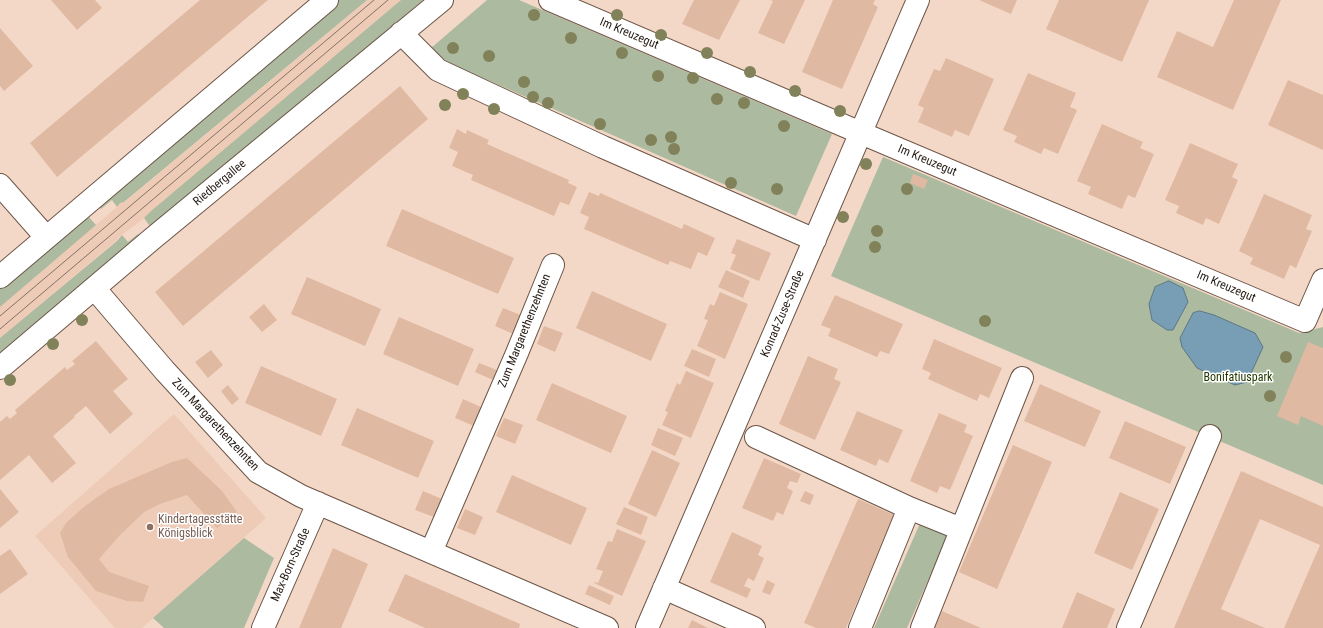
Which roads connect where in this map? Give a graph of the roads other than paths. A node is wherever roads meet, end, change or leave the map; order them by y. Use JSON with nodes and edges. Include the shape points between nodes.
{"nodes":[{"id":1,"x":327,"y":0,"type":"edge"},
{"id":2,"x":442,"y":0,"type":"edge"},
{"id":3,"x":550,"y":0,"type":"edge"},
{"id":4,"x":918,"y":0,"type":"edge"},
{"id":5,"x":401,"y":33,"type":"junction"},
{"id":6,"x":861,"y":133,"type":"junction"},
{"id":7,"x":0,"y":185,"type":"edge"},
{"id":8,"x":46,"y":237,"type":"junction"},
{"id":9,"x":815,"y":240,"type":"junction"},
{"id":10,"x":553,"y":265,"type":"dead end"},
{"id":11,"x":0,"y":276,"type":"edge"},
{"id":12,"x":1323,"y":280,"type":"edge"},
{"id":13,"x":94,"y":288,"type":"junction"},
{"id":14,"x":0,"y":368,"type":"edge"},
{"id":15,"x":1022,"y":378,"type":"dead end"},
{"id":16,"x":756,"y":436,"type":"dead end"},
{"id":17,"x":1210,"y":436,"type":"dead end"},
{"id":18,"x":318,"y":503,"type":"junction"},
{"id":19,"x":909,"y":508,"type":"junction"},
{"id":20,"x":961,"y":529,"type":"junction"},
{"id":21,"x":431,"y":552,"type":"junction"},
{"id":22,"x":664,"y":588,"type":"junction"},
{"id":23,"x":725,"y":622,"type":"edge"},
{"id":24,"x":263,"y":628,"type":"edge"},
{"id":25,"x":607,"y":628,"type":"edge"},
{"id":26,"x":647,"y":628,"type":"edge"},
{"id":27,"x":754,"y":628,"type":"edge"},
{"id":28,"x":860,"y":628,"type":"edge"},
{"id":29,"x":922,"y":628,"type":"edge"},
{"id":30,"x":1128,"y":628,"type":"edge"}],
"edges":[{"from":1,"to":8,"type":"street"},
{"from":2,"to":5,"type":"street","name":"Riedbergallee"},
{"from":3,"to":6,"type":"street","name":"Im Kreuzegut"},
{"from":4,"to":6,"type":"street","name":"Konrad-Zuse-Straße"},
{"from":5,"to":9,"type":"street","via":[[438,70],[603,147]]},
{"from":5,"to":13,"type":"street","name":"Riedbergallee"},
{"from":6,"to":9,"type":"street","name":"Konrad-Zuse-Straße"},
{"from":6,"to":12,"type":"street","name":"Im Kreuzegut","via":[[1305,321]]},
{"from":7,"to":8,"type":"street"},
{"from":8,"to":11,"type":"street"},
{"from":9,"to":22,"type":"street","name":"Konrad-Zuse-Straße"},
{"from":10,"to":21,"type":"street","name":"Zum Margarethenzehnten"},
{"from":13,"to":14,"type":"street","name":"Riedbergallee"},
{"from":13,"to":18,"type":"street","name":"Zum Margarethenzehnten","via":[[164,371],[258,472]]},
{"from":15,"to":20,"type":"street"},
{"from":16,"to":19,"type":"street"},
{"from":17,"to":30,"type":"street"},
{"from":18,"to":21,"type":"street","name":"Zum Margarethenzehnten"},
{"from":18,"to":24,"type":"street","name":"Max-Born-Straße"},
{"from":19,"to":20,"type":"street"},
{"from":19,"to":28,"type":"street"},
{"from":20,"to":29,"type":"street"},
{"from":21,"to":25,"type":"street","name":"Zum Margarethenzehnten"},
{"from":22,"to":23,"type":"street"},
{"from":22,"to":26,"type":"street","name":"Konrad-Zuse-Straße"},
{"from":23,"to":27,"type":"street"}]}
